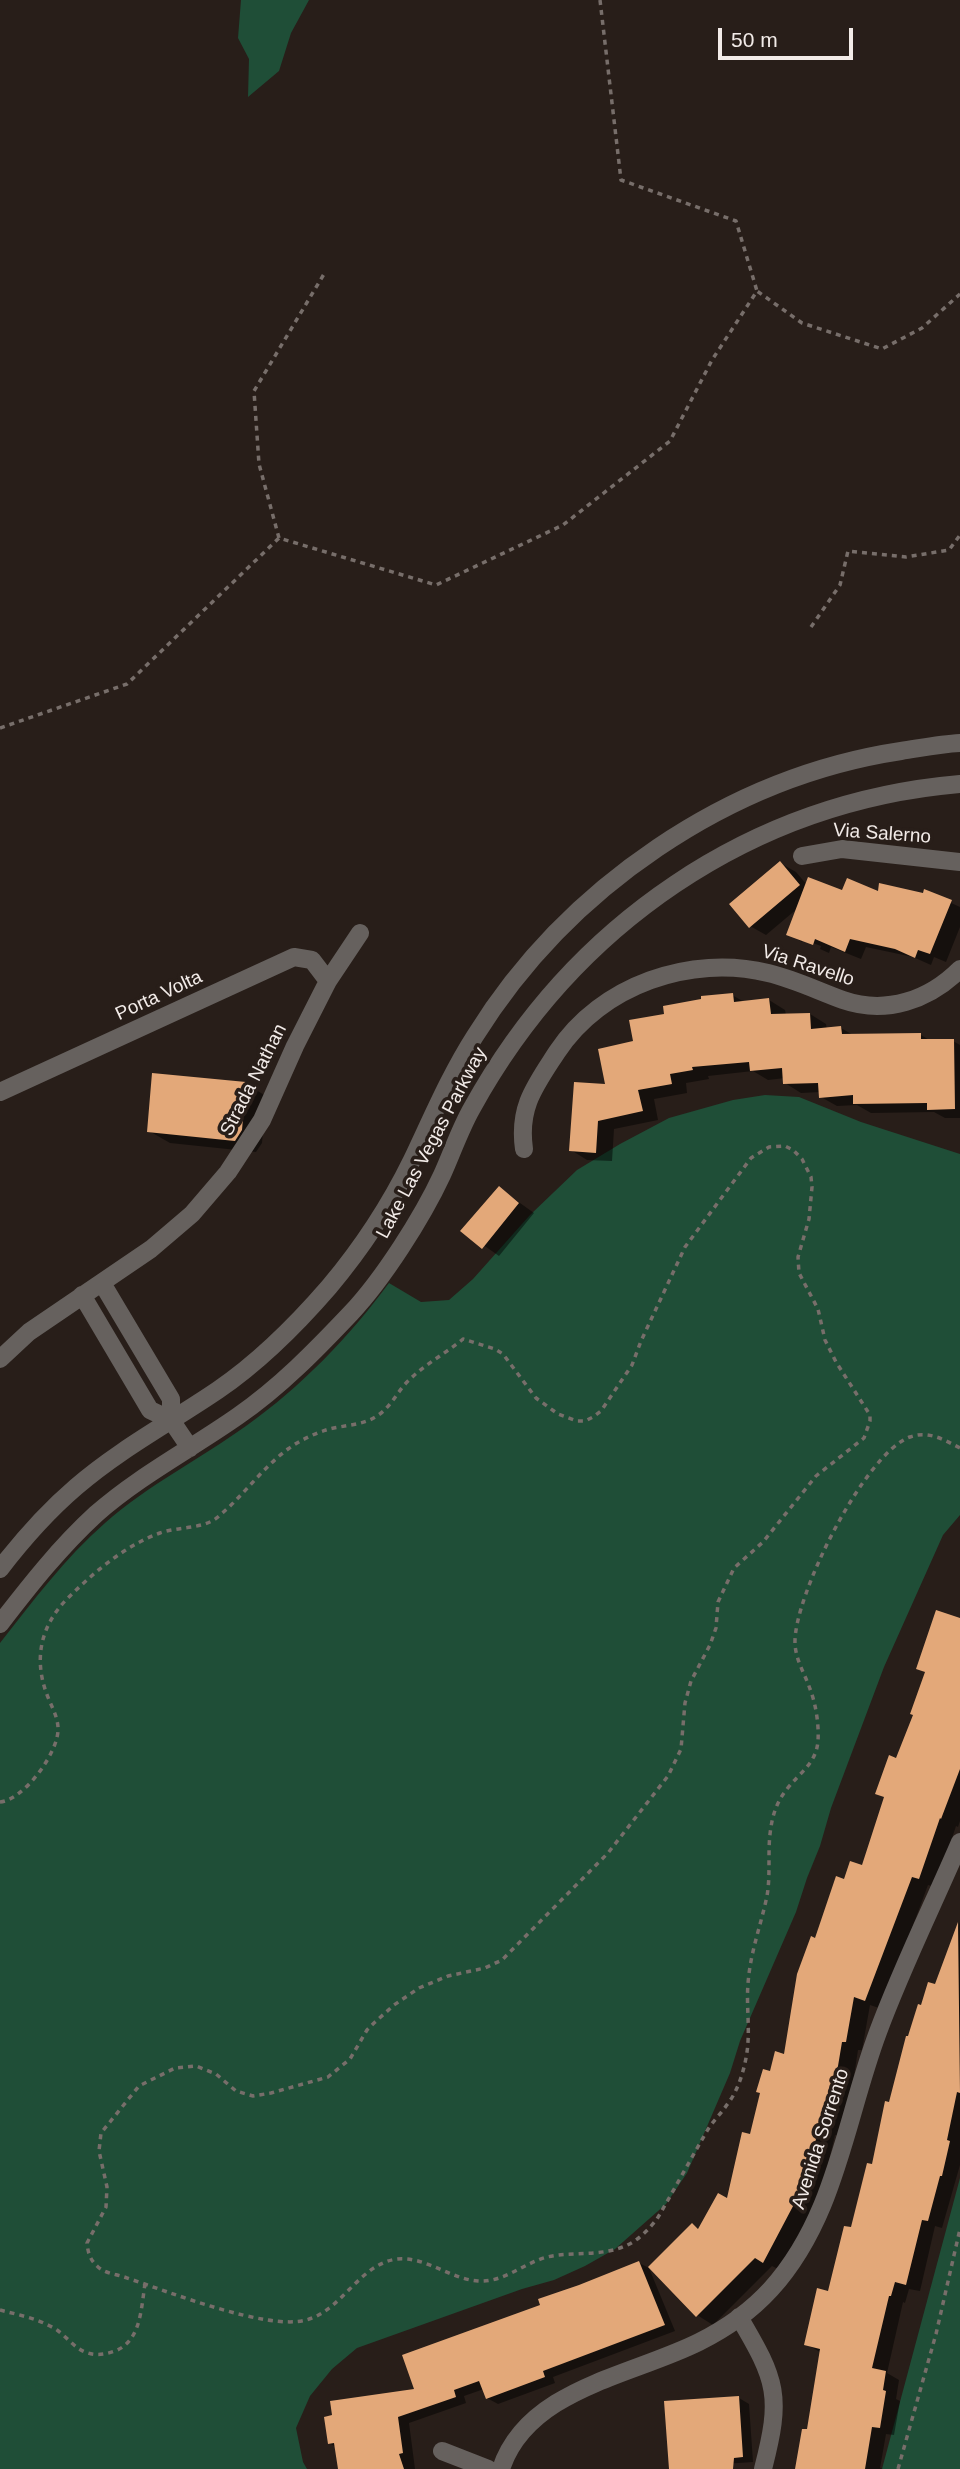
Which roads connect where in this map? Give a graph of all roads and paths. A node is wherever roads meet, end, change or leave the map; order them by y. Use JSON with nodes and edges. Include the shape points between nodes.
{"nodes":[{"id":1,"x":600,"y":0,"type":"edge"},
{"id":2,"x":324,"y":274,"type":"dead end"},
{"id":3,"x":757,"y":291,"type":"junction"},
{"id":4,"x":960,"y":294,"type":"edge"},
{"id":5,"x":960,"y":535,"type":"edge"},
{"id":6,"x":279,"y":538,"type":"junction"},
{"id":7,"x":811,"y":627,"type":"dead end"},
{"id":8,"x":0,"y":728,"type":"edge"},
{"id":9,"x":960,"y":743,"type":"edge"},
{"id":10,"x":960,"y":784,"type":"edge"},
{"id":11,"x":802,"y":856,"type":"dead end"},
{"id":12,"x":960,"y":862,"type":"edge"},
{"id":13,"x":360,"y":933,"type":"dead end"},
{"id":14,"x":960,"y":970,"type":"edge"},
{"id":15,"x":328,"y":981,"type":"junction"},
{"id":16,"x":0,"y":1092,"type":"edge"},
{"id":17,"x":524,"y":1149,"type":"dead end"},
{"id":18,"x":102,"y":1283,"type":"junction"},
{"id":19,"x":82,"y":1295,"type":"junction"},
{"id":20,"x":127,"y":1325,"type":"junction"},
{"id":21,"x":107,"y":1338,"type":"junction"},
{"id":22,"x":0,"y":1359,"type":"edge"},
{"id":23,"x":172,"y":1420,"type":"junction"},
{"id":24,"x":190,"y":1448,"type":"junction"},
{"id":25,"x":960,"y":1448,"type":"edge"},
{"id":26,"x":0,"y":1569,"type":"edge"},
{"id":27,"x":0,"y":1624,"type":"edge"},
{"id":28,"x":0,"y":1802,"type":"edge"},
{"id":29,"x":960,"y":1842,"type":"edge"},
{"id":30,"x":960,"y":2229,"type":"edge"},
{"id":31,"x":145,"y":2284,"type":"junction"},
{"id":32,"x":0,"y":2310,"type":"edge"},
{"id":33,"x":739,"y":2317,"type":"junction"},
{"id":34,"x":442,"y":2451,"type":"dead end"},
{"id":35,"x":488,"y":2469,"type":"edge"},
{"id":36,"x":501,"y":2469,"type":"edge"},
{"id":37,"x":763,"y":2469,"type":"edge"},
{"id":38,"x":898,"y":2469,"type":"edge"}],
"edges":[{"from":1,"to":3,"type":"path","via":[[621,180],[736,221]]},
{"from":2,"to":6,"type":"path","via":[[254,391],[259,464]]},
{"from":3,"to":4,"type":"path","via":[[802,323],[882,349],[922,328]]},
{"from":3,"to":6,"type":"path","via":[[712,360],[670,441],[563,525],[436,585]]},
{"from":5,"to":7,"type":"path","via":[[949,550],[906,557],[848,551],[840,584]]},
{"from":6,"to":8,"type":"path","via":[[127,684]]},
{"from":9,"to":23,"type":"street","name":"Lake Las Vegas Parkway","via":[[872,755],[804,775],[717,813],[617,877],[556,933],[516,978],[475,1036],[374,1227],[329,1287],[278,1340]]},
{"from":10,"to":24,"type":"street","name":"Lake Las Vegas Parkway","via":[[854,802],[786,825],[710,862],[659,894],[602,939],[551,991],[507,1048],[402,1246],[355,1309],[301,1365],[241,1415]]},
{"from":11,"to":12,"type":"street","name":"Via Salerno","via":[[842,849]]},
{"from":13,"to":15,"type":"street","name":"Strada Nathan"},
{"from":14,"to":17,"type":"street","name":"Via Ravello","via":[[920,998],[883,1006],[845,1001],[791,979],[746,969],[689,970],[655,978],[594,1012],[562,1045],[529,1098],[522,1129]]},
{"from":15,"to":16,"type":"street","name":"Porta Volta","via":[[312,960],[294,957]]},
{"from":15,"to":18,"type":"street","name":"Strada Nathan","via":[[262,1120],[228,1172],[192,1214],[151,1250]]},
{"from":18,"to":19,"type":"street","name":"Strada Nathan"},
{"from":18,"to":20,"type":"street"},
{"from":19,"to":21,"type":"street"},
{"from":19,"to":22,"type":"street","name":"Strada Nathan"},
{"from":20,"to":21,"type":"street"},
{"from":20,"to":23,"type":"street","via":[[171,1399]]},
{"from":21,"to":23,"type":"street","via":[[150,1410]]},
{"from":23,"to":24,"type":"street"},
{"from":23,"to":26,"type":"street","name":"Lake Las Vegas Parkway","via":[[76,1487]]},
{"from":24,"to":27,"type":"street","name":"Lake Las Vegas Parkway","via":[[98,1513],[52,1559]]},
{"from":25,"to":31,"type":"path","via":[[936,1436],[919,1434],[902,1440],[865,1478],[826,1546],[795,1642],[814,1701],[818,1740],[808,1768],[779,1801],[770,1829],[767,1897],[748,1984],[746,2058],[734,2094],[648,2230],[609,2251],[550,2257],[490,2281],[464,2279],[407,2259],[385,2262],[321,2314],[289,2322],[223,2309]]},
{"from":28,"to":31,"type":"path","via":[[25,1789],[56,1741],[59,1729],[40,1669],[45,1631],[59,1608],[121,1552],[161,1533],[212,1521],[299,1441],[375,1417],[407,1382],[463,1339],[503,1354],[536,1398],[558,1414],[577,1421],[593,1418],[632,1365],[685,1247],[745,1165],[758,1152],[777,1145],[802,1159],[811,1177],[813,1197],[798,1257],[799,1273],[818,1309],[836,1362],[870,1415],[870,1426],[864,1438],[805,1486],[763,1542],[734,1568],[718,1602],[710,1645],[688,1690],[676,1764],[608,1853],[502,1960],[419,1988],[374,2023],[351,2059],[328,2077],[253,2095],[236,2091],[216,2074],[196,2066],[163,2073],[132,2093],[101,2133],[106,2207],[87,2243],[99,2268]]},
{"from":29,"to":33,"type":"street","name":"Avenida Sorrento","via":[[878,2032],[818,2220],[788,2269]]},
{"from":30,"to":38,"type":"path"},
{"from":31,"to":32,"type":"path","via":[[132,2338],[126,2347],[108,2353],[87,2353],[47,2325]]},
{"from":33,"to":36,"type":"street","name":"Avenida Sorrento","via":[[699,2342],[545,2409],[517,2437]]},
{"from":33,"to":37,"type":"street","via":[[764,2360],[772,2387],[774,2429]]},
{"from":34,"to":35,"type":"street"}]}
